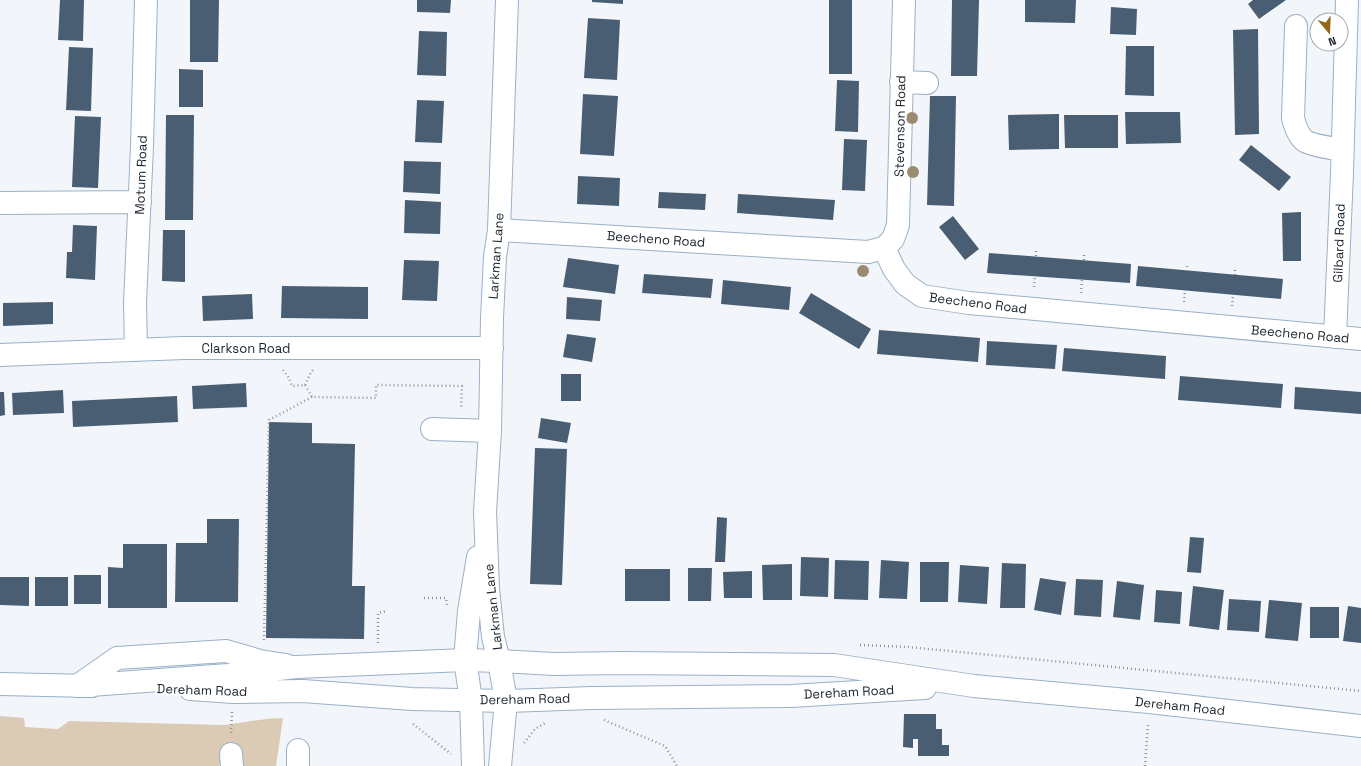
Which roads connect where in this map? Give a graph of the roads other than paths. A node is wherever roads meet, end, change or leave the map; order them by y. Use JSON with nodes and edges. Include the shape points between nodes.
{"nodes":[{"id":1,"x":146,"y":0,"type":"edge"},
{"id":2,"x":507,"y":0,"type":"edge"},
{"id":3,"x":904,"y":0,"type":"edge"},
{"id":4,"x":1351,"y":8,"type":"edge"},
{"id":5,"x":1296,"y":26,"type":"dead end"},
{"id":6,"x":901,"y":82,"type":"junction"},
{"id":7,"x":927,"y":83,"type":"dead end"},
{"id":8,"x":1342,"y":150,"type":"junction"},
{"id":9,"x":140,"y":202,"type":"junction"},
{"id":10,"x":0,"y":203,"type":"edge"},
{"id":11,"x":499,"y":230,"type":"junction"},
{"id":12,"x":884,"y":248,"type":"junction"},
{"id":13,"x":1335,"y":336,"type":"junction"},
{"id":14,"x":1361,"y":339,"type":"edge"},
{"id":15,"x":492,"y":348,"type":"junction"},
{"id":16,"x":136,"y":350,"type":"junction"},
{"id":17,"x":0,"y":356,"type":"edge"},
{"id":18,"x":490,"y":423,"type":"junction"},
{"id":19,"x":432,"y":429,"type":"dead end"},
{"id":20,"x":485,"y":512,"type":"junction"},
{"id":21,"x":465,"y":660,"type":"junction"},
{"id":22,"x":499,"y":660,"type":"junction"},
{"id":23,"x":0,"y":684,"type":"edge"},
{"id":24,"x":77,"y":686,"type":"junction"},
{"id":25,"x":974,"y":686,"type":"junction"},
{"id":26,"x":471,"y":700,"type":"junction"},
{"id":27,"x":506,"y":701,"type":"junction"},
{"id":28,"x":1361,"y":726,"type":"edge"},
{"id":29,"x":472,"y":766,"type":"edge"},
{"id":30,"x":500,"y":766,"type":"edge"}],
"edges":[{"from":1,"to":9,"type":"main road","name":"Motum Road"},
{"from":2,"to":11,"type":"main road","name":"Larkman Lane"},
{"from":3,"to":6,"type":"main road","name":"Stevenson Road"},
{"from":4,"to":8,"type":"main road","name":"Gilbard Road"},
{"from":5,"to":8,"type":"main road","via":[[1293,118],[1297,130],[1305,141]]},
{"from":6,"to":7,"type":"main road"},
{"from":6,"to":12,"type":"main road","name":"Stevenson Road","via":[[898,225],[893,239]]},
{"from":8,"to":13,"type":"main road","name":"Gilbard Road"},
{"from":9,"to":10,"type":"main road"},
{"from":9,"to":16,"type":"main road","name":"Motum Road"},
{"from":11,"to":12,"type":"main road","name":"Beecheno Road","via":[[868,252]]},
{"from":11,"to":15,"type":"main road","name":"Larkman Lane","via":[[495,257]]},
{"from":12,"to":13,"type":"main road","name":"Beecheno Road","via":[[905,284],[922,296],[969,303]]},
{"from":13,"to":14,"type":"main road","name":"Beecheno Road"},
{"from":15,"to":16,"type":"main road","name":"Clarkson Road"},
{"from":15,"to":18,"type":"main road","name":"Larkman Lane"},
{"from":16,"to":17,"type":"main road","name":"Clarkson Road"},
{"from":18,"to":19,"type":"main road"},
{"from":18,"to":20,"type":"main road","name":"Larkman Lane"},
{"from":20,"to":21,"type":"main road","name":"Larkman Lane","via":[[469,611]]},
{"from":20,"to":22,"type":"main road","name":"Larkman Lane","via":[[493,637]]},
{"from":21,"to":22,"type":"main road","name":"Dereham Road"},
{"from":21,"to":24,"type":"main road","name":"Dereham Road","via":[[296,667],[228,675]]},
{"from":21,"to":26,"type":"main road","name":"Larkman Lane"},
{"from":22,"to":25,"type":"main road","name":"Dereham Road","via":[[554,664],[834,665]]},
{"from":22,"to":27,"type":"main road","name":"Larkman Lane"},
{"from":23,"to":24,"type":"main road","name":"Dereham Road"},
{"from":24,"to":26,"type":"main road","name":"Dereham Road","via":[[233,692],[303,691],[412,699]]},
{"from":25,"to":27,"type":"main road","name":"Dereham Road","via":[[791,696]]},
{"from":25,"to":28,"type":"main road","name":"Dereham Road","via":[[1149,702]]},
{"from":26,"to":27,"type":"main road","name":"Dereham Road"},
{"from":26,"to":29,"type":"main road","name":"Larkman Lane"},
{"from":27,"to":30,"type":"main road","name":"Larkman Lane"}]}
